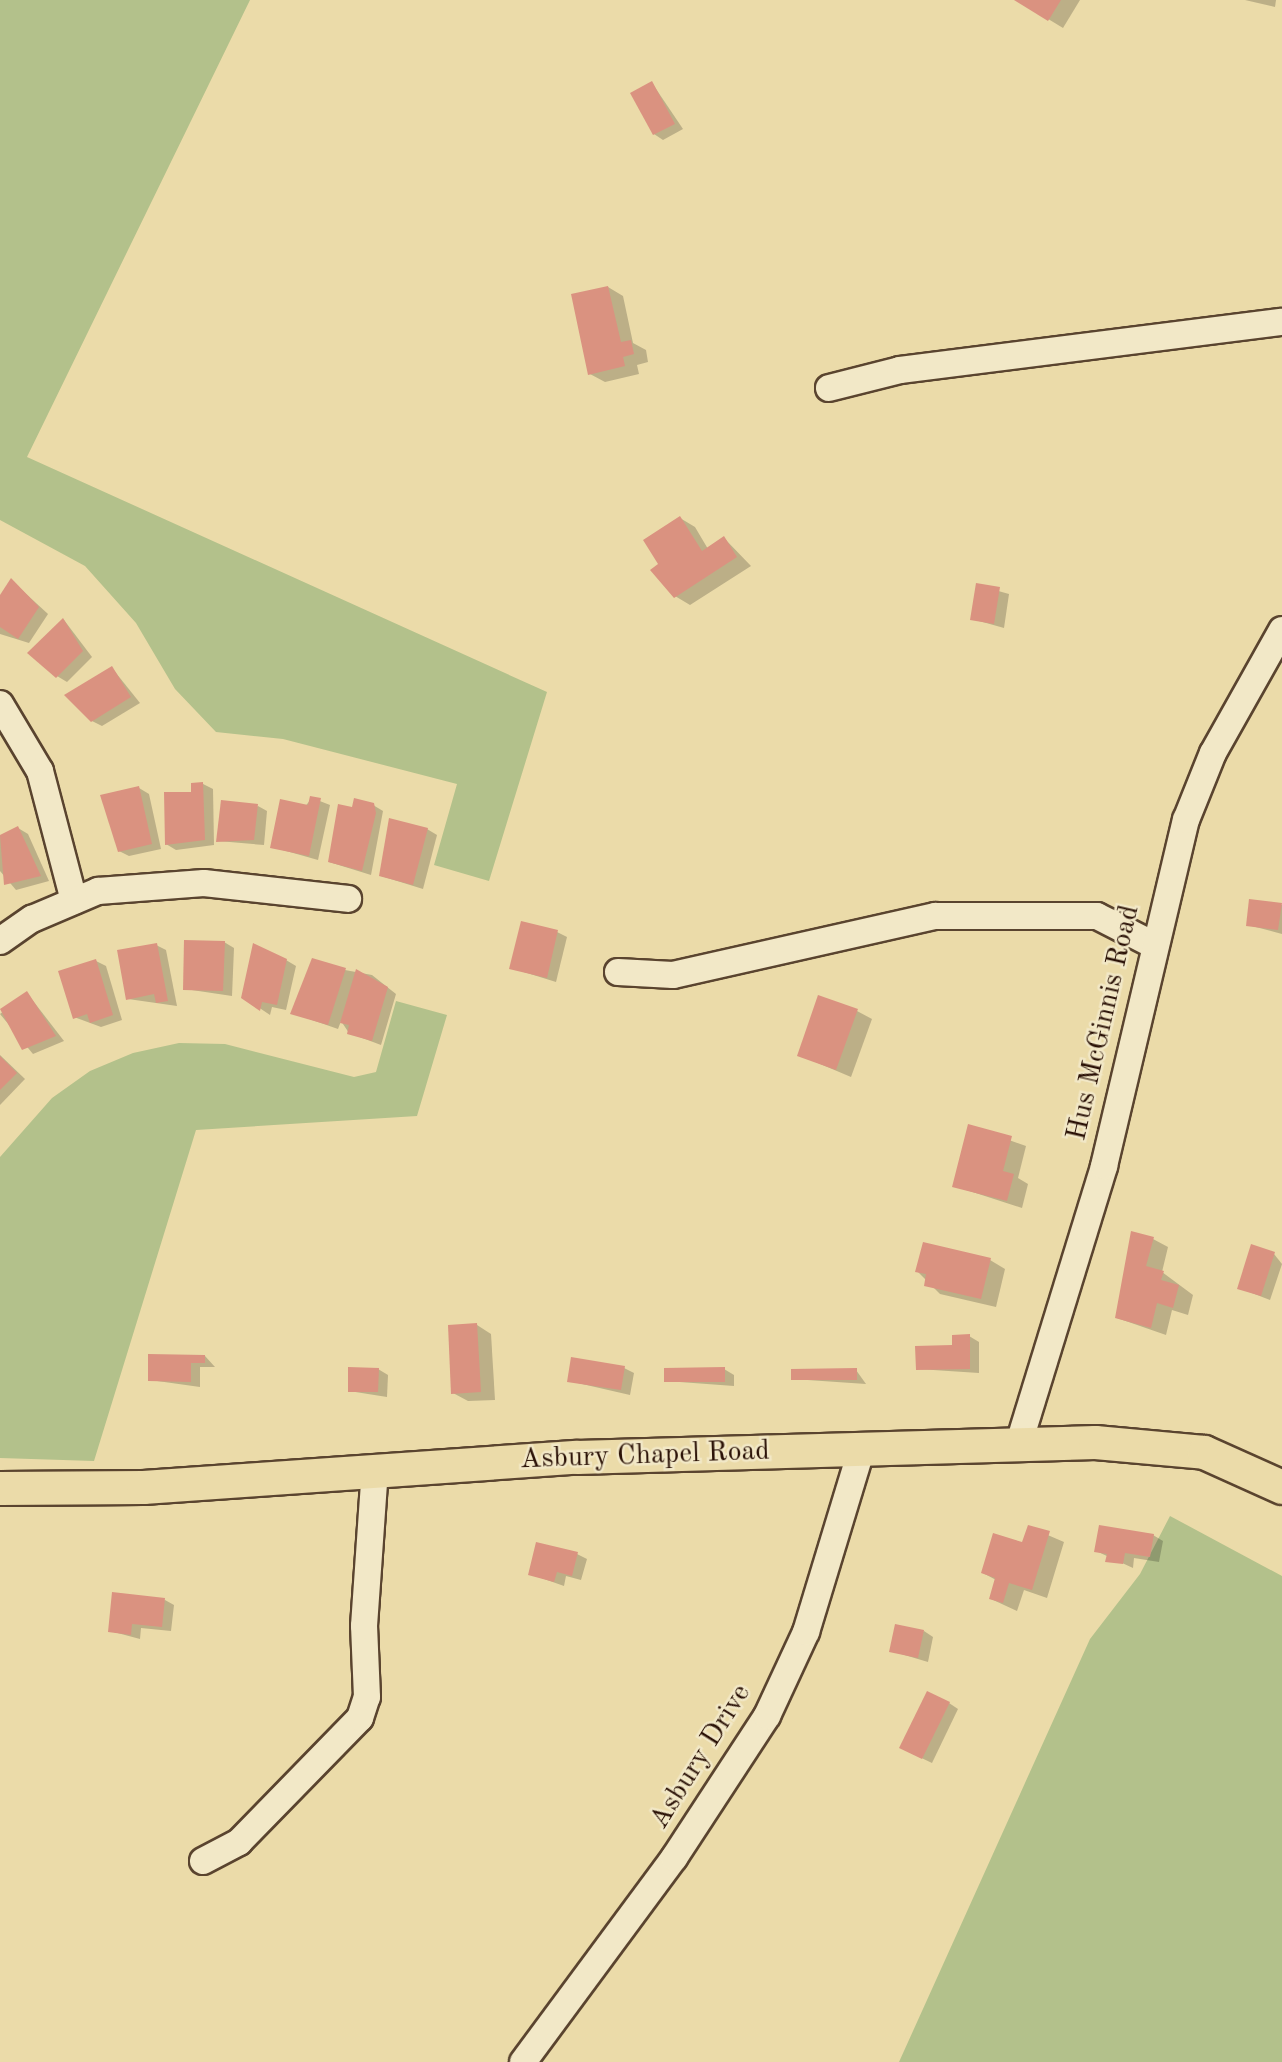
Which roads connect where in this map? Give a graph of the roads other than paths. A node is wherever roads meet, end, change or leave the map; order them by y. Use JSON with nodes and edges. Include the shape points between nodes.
{"nodes":[{"id":1,"x":1282,"y":322,"type":"edge"},
{"id":2,"x":829,"y":388,"type":"dead end"},
{"id":3,"x":1282,"y":630,"type":"edge"},
{"id":4,"x":0,"y":704,"type":"edge"},
{"id":5,"x":348,"y":899,"type":"dead end"},
{"id":6,"x":74,"y":901,"type":"junction"},
{"id":7,"x":0,"y":941,"type":"edge"},
{"id":8,"x":1154,"y":945,"type":"junction"},
{"id":9,"x":618,"y":972,"type":"dead end"},
{"id":10,"x":1019,"y":1443,"type":"junction"},
{"id":11,"x":862,"y":1448,"type":"junction"},
{"id":12,"x":375,"y":1470,"type":"junction"},
{"id":13,"x":1282,"y":1487,"type":"edge"},
{"id":14,"x":0,"y":1488,"type":"edge"},
{"id":15,"x":203,"y":1861,"type":"dead end"},
{"id":16,"x":523,"y":2062,"type":"edge"}],
"edges":[{"from":1,"to":2,"type":"street","via":[[900,370]]},
{"from":3,"to":8,"type":"street","name":"Hus McGinnis Road","via":[[1198,788]]},
{"from":4,"to":6,"type":"street","via":[[40,771]]},
{"from":5,"to":6,"type":"street","via":[[204,883],[98,891]]},
{"from":6,"to":7,"type":"street"},
{"from":8,"to":9,"type":"street","via":[[1097,916],[935,916],[673,975]]},
{"from":8,"to":10,"type":"street","name":"Hus McGinnis Road","via":[[1104,1166]]},
{"from":10,"to":11,"type":"main road","name":"Asbury Chapel Road"},
{"from":10,"to":13,"type":"main road","name":"Asbury Chapel Road","via":[[1204,1452]]},
{"from":11,"to":12,"type":"main road","name":"Asbury Chapel Road"},
{"from":11,"to":16,"type":"street","name":"Asbury Drive","via":[[806,1632],[767,1716],[674,1858]]},
{"from":12,"to":14,"type":"main road","name":"Asbury Chapel Road","via":[[144,1487]]},
{"from":12,"to":15,"type":"street","via":[[364,1626],[367,1697],[360,1718],[239,1842]]}]}
